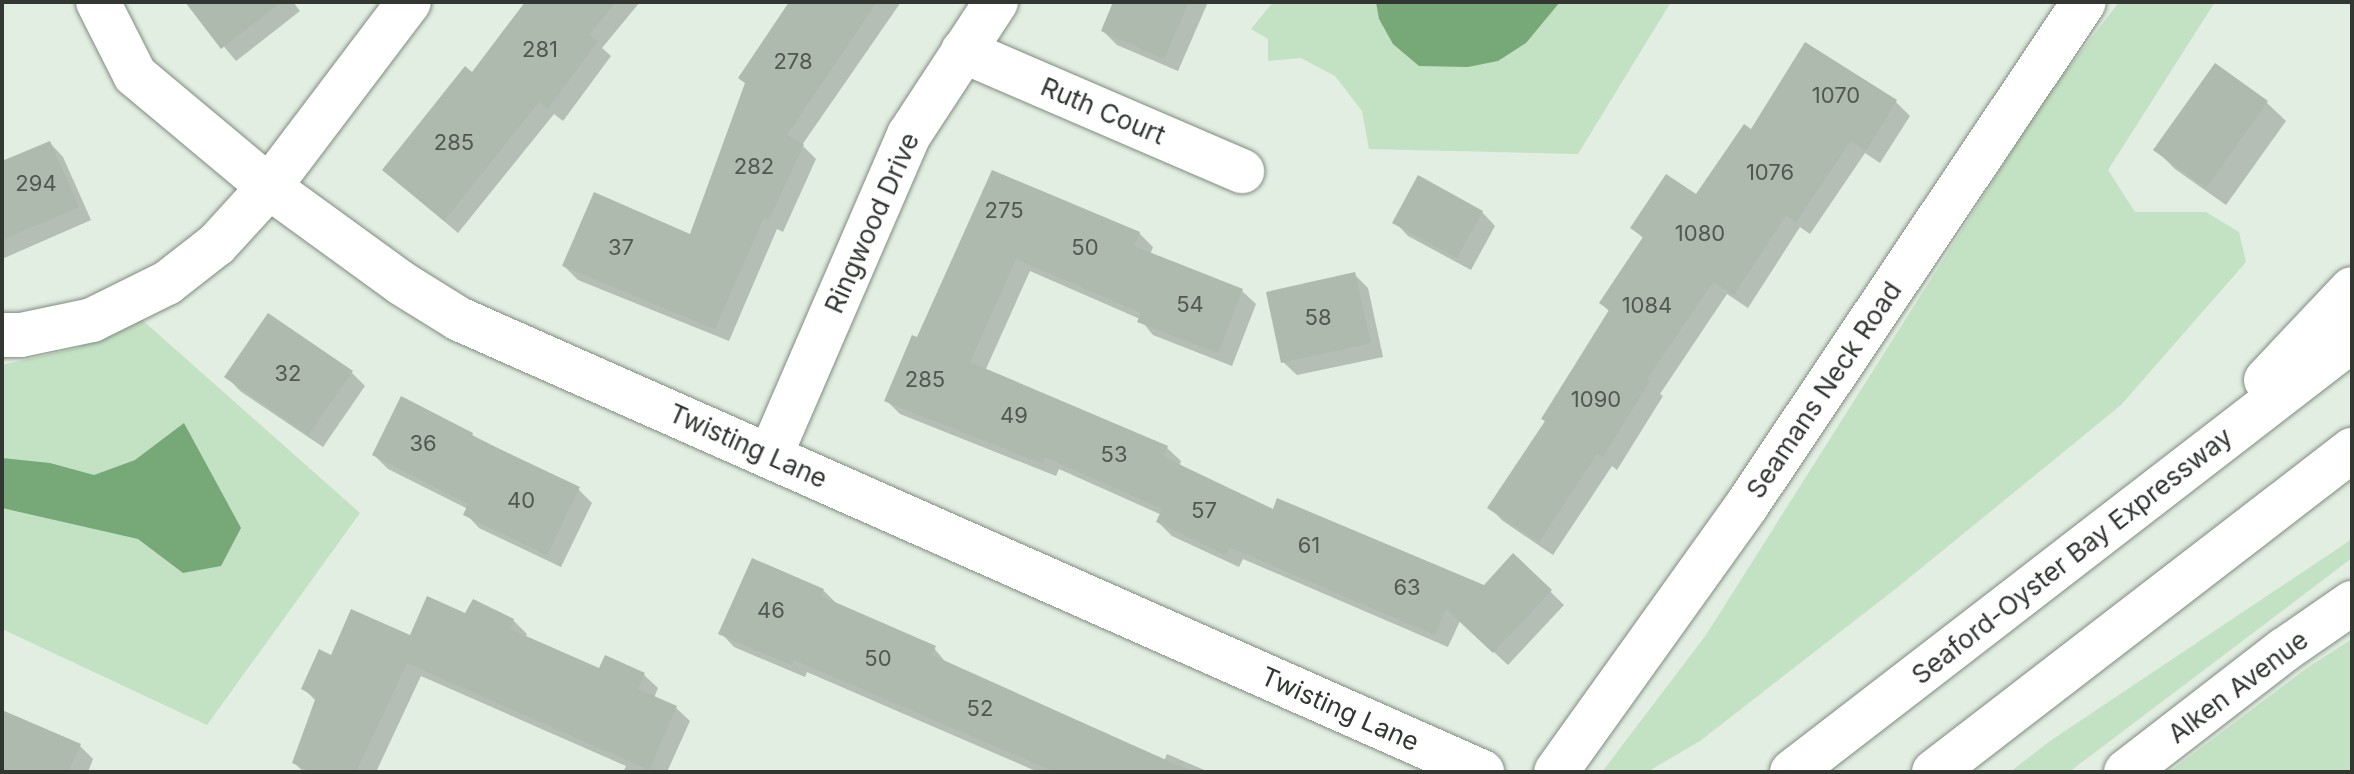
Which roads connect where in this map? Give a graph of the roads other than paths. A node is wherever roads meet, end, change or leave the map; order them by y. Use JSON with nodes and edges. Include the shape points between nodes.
{"nodes":[{"id":1,"x":98,"y":2,"type":"edge"},
{"id":2,"x":409,"y":2,"type":"edge"},
{"id":3,"x":996,"y":2,"type":"edge"},
{"id":4,"x":2084,"y":2,"type":"edge"},
{"id":5,"x":963,"y":51,"type":"junction"},
{"id":6,"x":1242,"y":171,"type":"dead end"},
{"id":7,"x":269,"y":187,"type":"junction"},
{"id":8,"x":2352,"y":289,"type":"edge"},
{"id":9,"x":2,"y":335,"type":"edge"},
{"id":10,"x":2352,"y":340,"type":"edge"},
{"id":11,"x":2352,"y":450,"type":"edge"},
{"id":12,"x":770,"y":456,"type":"junction"},
{"id":13,"x":2352,"y":469,"type":"edge"},
{"id":14,"x":2173,"y":478,"type":"junction"},
{"id":15,"x":2227,"y":546,"type":"junction"},
{"id":16,"x":2352,"y":603,"type":"edge"},
{"id":17,"x":1482,"y":772,"type":"edge"},
{"id":18,"x":1556,"y":772,"type":"edge"},
{"id":19,"x":1792,"y":772,"type":"edge"},
{"id":20,"x":1934,"y":772,"type":"edge"},
{"id":21,"x":2126,"y":772,"type":"edge"}],
"edges":[{"from":1,"to":7,"type":"main road","name":"Twisting Lane","via":[[135,75]]},
{"from":2,"to":7,"type":"main road"},
{"from":3,"to":5,"type":"main road","name":"Ringwood Drive"},
{"from":4,"to":18,"type":"main road","name":"Seamans Neck Road","via":[[1747,505]]},
{"from":5,"to":6,"type":"main road","name":"Ruth Court"},
{"from":5,"to":12,"type":"main road","name":"Ringwood Drive","via":[[909,135]]},
{"from":7,"to":9,"type":"main road","via":[[217,244],[167,283],[92,320]]},
{"from":7,"to":12,"type":"main road","name":"Twisting Lane","via":[[459,319]]},
{"from":8,"to":14,"type":"main road"},
{"from":10,"to":14,"type":"main road","name":"Seaford-Oyster Bay Expressway"},
{"from":11,"to":15,"type":"main road"},
{"from":12,"to":17,"type":"main road","name":"Twisting Lane"},
{"from":13,"to":15,"type":"main road"},
{"from":14,"to":19,"type":"main road","name":"Seaford-Oyster Bay Expressway"},
{"from":15,"to":20,"type":"main road"},
{"from":16,"to":21,"type":"main road","name":"Alken Avenue"}]}
